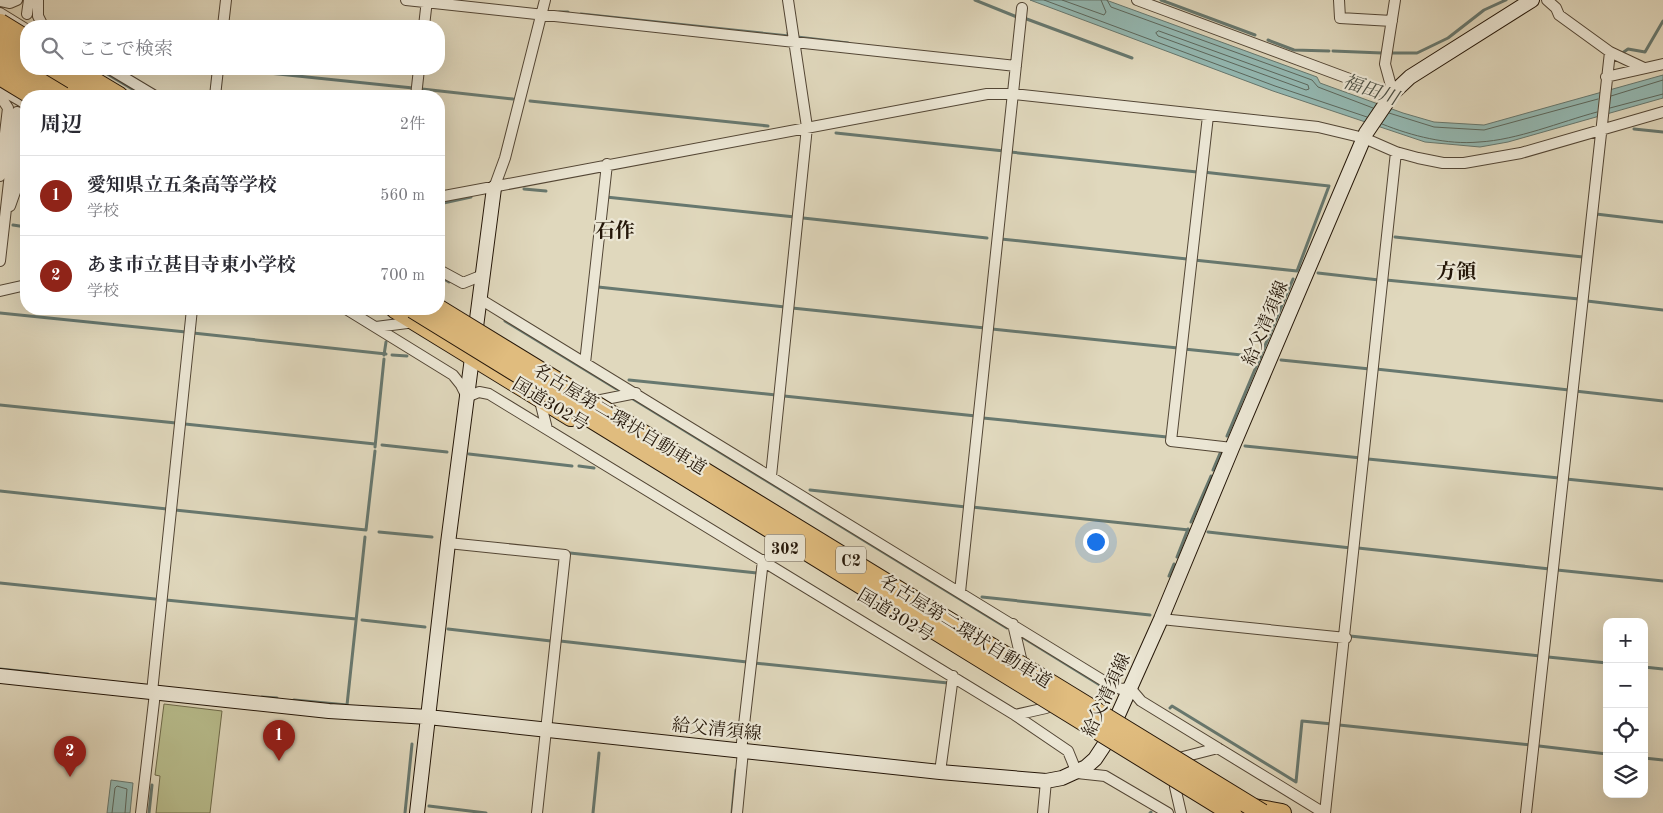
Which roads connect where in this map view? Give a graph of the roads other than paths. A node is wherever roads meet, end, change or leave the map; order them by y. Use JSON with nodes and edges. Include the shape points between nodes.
{"nodes":[{"id":1,"x":17,"y":0,"type":"edge"},
{"id":2,"x":29,"y":0,"type":"edge"},
{"id":3,"x":38,"y":0,"type":"edge"},
{"id":4,"x":226,"y":0,"type":"edge"},
{"id":5,"x":406,"y":0,"type":"edge"},
{"id":6,"x":545,"y":0,"type":"edge"},
{"id":7,"x":788,"y":0,"type":"edge"},
{"id":8,"x":1137,"y":0,"type":"edge"},
{"id":9,"x":1339,"y":0,"type":"edge"},
{"id":10,"x":1395,"y":0,"type":"edge"},
{"id":11,"x":1532,"y":0,"type":"edge"},
{"id":12,"x":1547,"y":0,"type":"edge"},
{"id":13,"x":0,"y":1,"type":"edge"},
{"id":14,"x":427,"y":1,"type":"edge"},
{"id":15,"x":1022,"y":8,"type":"dead end"},
{"id":16,"x":0,"y":13,"type":"edge"},
{"id":17,"x":28,"y":14,"type":"dead end"},
{"id":18,"x":542,"y":14,"type":"junction"},
{"id":19,"x":40,"y":20,"type":"edge"},
{"id":20,"x":224,"y":20,"type":"edge"},
{"id":21,"x":425,"y":20,"type":"edge"},
{"id":22,"x":1392,"y":21,"type":"junction"},
{"id":23,"x":0,"y":23,"type":"edge"},
{"id":24,"x":20,"y":25,"type":"edge"},
{"id":25,"x":20,"y":35,"type":"edge"},
{"id":26,"x":0,"y":41,"type":"edge"},
{"id":27,"x":794,"y":41,"type":"junction"},
{"id":28,"x":1610,"y":52,"type":"junction"},
{"id":29,"x":20,"y":53,"type":"edge"},
{"id":30,"x":0,"y":58,"type":"edge"},
{"id":31,"x":1663,"y":64,"type":"edge"},
{"id":32,"x":1016,"y":66,"type":"junction"},
{"id":33,"x":0,"y":67,"type":"edge"},
{"id":34,"x":1644,"y":68,"type":"junction"},
{"id":35,"x":20,"y":70,"type":"edge"},
{"id":36,"x":28,"y":75,"type":"edge"},
{"id":37,"x":55,"y":75,"type":"edge"},
{"id":38,"x":84,"y":75,"type":"edge"},
{"id":39,"x":120,"y":75,"type":"edge"},
{"id":40,"x":218,"y":75,"type":"edge"},
{"id":41,"x":418,"y":75,"type":"edge"},
{"id":42,"x":0,"y":76,"type":"edge"},
{"id":43,"x":1606,"y":78,"type":"junction"},
{"id":44,"x":0,"y":89,"type":"edge"},
{"id":45,"x":23,"y":90,"type":"edge"},
{"id":46,"x":38,"y":90,"type":"edge"},
{"id":47,"x":53,"y":90,"type":"edge"},
{"id":48,"x":79,"y":90,"type":"edge"},
{"id":49,"x":109,"y":90,"type":"edge"},
{"id":50,"x":145,"y":90,"type":"edge"},
{"id":51,"x":216,"y":90,"type":"edge"},
{"id":52,"x":417,"y":90,"type":"edge"},
{"id":53,"x":1013,"y":94,"type":"junction"},
{"id":54,"x":1391,"y":95,"type":"junction"},
{"id":55,"x":0,"y":96,"type":"edge"},
{"id":56,"x":20,"y":101,"type":"edge"},
{"id":57,"x":17,"y":112,"type":"dead end"},
{"id":58,"x":1663,"y":112,"type":"edge"},
{"id":59,"x":1208,"y":116,"type":"junction"},
{"id":60,"x":807,"y":127,"type":"junction"},
{"id":61,"x":1601,"y":128,"type":"junction"},
{"id":62,"x":1365,"y":135,"type":"junction"},
{"id":63,"x":1396,"y":152,"type":"junction"},
{"id":64,"x":20,"y":155,"type":"edge"},
{"id":65,"x":607,"y":164,"type":"junction"},
{"id":66,"x":0,"y":176,"type":"edge"},
{"id":67,"x":494,"y":188,"type":"junction"},
{"id":68,"x":445,"y":196,"type":"edge"},
{"id":69,"x":0,"y":199,"type":"edge"},
{"id":70,"x":4,"y":222,"type":"junction"},
{"id":71,"x":0,"y":261,"type":"edge"},
{"id":72,"x":445,"y":274,"type":"edge"},
{"id":73,"x":483,"y":275,"type":"junction"},
{"id":74,"x":20,"y":286,"type":"edge"},
{"id":75,"x":0,"y":290,"type":"edge"},
{"id":76,"x":480,"y":299,"type":"junction"},
{"id":77,"x":445,"y":313,"type":"edge"},
{"id":78,"x":191,"y":315,"type":"edge"},
{"id":79,"x":356,"y":315,"type":"edge"},
{"id":80,"x":398,"y":315,"type":"edge"},
{"id":81,"x":409,"y":315,"type":"edge"},
{"id":82,"x":409,"y":315,"type":"edge"},
{"id":83,"x":376,"y":327,"type":"junction"},
{"id":84,"x":472,"y":356,"type":"junction"},
{"id":85,"x":585,"y":364,"type":"junction"},
{"id":86,"x":636,"y":393,"type":"junction"},
{"id":87,"x":467,"y":397,"type":"junction"},
{"id":88,"x":539,"y":397,"type":"junction"},
{"id":89,"x":558,"y":408,"type":"junction"},
{"id":90,"x":547,"y":430,"type":"junction"},
{"id":91,"x":1232,"y":448,"type":"junction"},
{"id":92,"x":771,"y":476,"type":"junction"},
{"id":93,"x":448,"y":543,"type":"junction"},
{"id":94,"x":763,"y":560,"type":"junction"},
{"id":95,"x":960,"y":592,"type":"junction"},
{"id":96,"x":1162,"y":619,"type":"junction"},
{"id":97,"x":1012,"y":624,"type":"junction"},
{"id":98,"x":1346,"y":638,"type":"junction"},
{"id":99,"x":0,"y":676,"type":"edge"},
{"id":100,"x":952,"y":676,"type":"junction"},
{"id":101,"x":1130,"y":688,"type":"junction"},
{"id":102,"x":153,"y":692,"type":"junction"},
{"id":103,"x":1030,"y":698,"type":"junction"},
{"id":104,"x":1046,"y":708,"type":"junction"},
{"id":105,"x":1015,"y":715,"type":"junction"},
{"id":106,"x":428,"y":717,"type":"junction"},
{"id":107,"x":546,"y":729,"type":"junction"},
{"id":108,"x":1105,"y":744,"type":"junction"},
{"id":109,"x":1218,"y":748,"type":"junction"},
{"id":110,"x":742,"y":751,"type":"junction"},
{"id":111,"x":1142,"y":767,"type":"junction"},
{"id":112,"x":940,"y":772,"type":"junction"},
{"id":113,"x":1077,"y":773,"type":"junction"},
{"id":114,"x":1046,"y":781,"type":"junction"},
{"id":115,"x":1175,"y":787,"type":"junction"},
{"id":116,"x":1155,"y":809,"type":"edge"},
{"id":117,"x":1213,"y":809,"type":"edge"},
{"id":118,"x":141,"y":813,"type":"edge"},
{"id":119,"x":417,"y":813,"type":"edge"},
{"id":120,"x":537,"y":813,"type":"edge"},
{"id":121,"x":737,"y":813,"type":"edge"},
{"id":122,"x":1043,"y":813,"type":"edge"},
{"id":123,"x":1168,"y":813,"type":"edge"},
{"id":124,"x":1181,"y":813,"type":"edge"},
{"id":125,"x":1232,"y":813,"type":"edge"},
{"id":126,"x":1262,"y":813,"type":"edge"},
{"id":127,"x":1282,"y":813,"type":"edge"},
{"id":128,"x":1324,"y":813,"type":"edge"},
{"id":129,"x":1526,"y":813,"type":"edge"}],
"edges":[{"from":1,"to":13,"type":"street","via":[[10,3]]},
{"from":2,"to":17,"type":"street"},
{"from":3,"to":19,"type":"street"},
{"from":4,"to":20,"type":"street"},
{"from":5,"to":14,"type":"street"},
{"from":6,"to":18,"type":"street"},
{"from":7,"to":27,"type":"street"},
{"from":8,"to":54,"type":"street"},
{"from":9,"to":22,"type":"street","via":[[1340,18]]},
{"from":10,"to":22,"type":"street"},
{"from":11,"to":54,"type":"main road","name":"給父清須線","via":[[1429,64]]},
{"from":12,"to":28,"type":"street","via":[[1559,15]]},
{"from":14,"to":18,"type":"street"},
{"from":14,"to":21,"type":"street"},
{"from":15,"to":32,"type":"street"},
{"from":16,"to":24,"type":"street"},
{"from":18,"to":27,"type":"street"},
{"from":18,"to":67,"type":"street","via":[[505,158]]},
{"from":22,"to":54,"type":"street","via":[[1385,64]]},
{"from":23,"to":25,"type":"highway","bridge":true},
{"from":26,"to":29,"type":"highway","bridge":true},
{"from":27,"to":32,"type":"street"},
{"from":27,"to":60,"type":"street"},
{"from":28,"to":34,"type":"street"},
{"from":28,"to":43,"type":"street"},
{"from":30,"to":35,"type":"highway","bridge":true},
{"from":31,"to":34,"type":"street"},
{"from":32,"to":53,"type":"street"},
{"from":33,"to":46,"type":"highway"},
{"from":34,"to":43,"type":"street"},
{"from":36,"to":47,"type":"highway","bridge":true},
{"from":37,"to":48,"type":"highway"},
{"from":38,"to":49,"type":"highway"},
{"from":39,"to":50,"type":"street"},
{"from":40,"to":51,"type":"street"},
{"from":41,"to":52,"type":"street"},
{"from":42,"to":45,"type":"highway","bridge":true},
{"from":43,"to":61,"type":"street"},
{"from":44,"to":56,"type":"street"},
{"from":53,"to":59,"type":"street"},
{"from":53,"to":60,"type":"street","via":[[988,94]]},
{"from":53,"to":95,"type":"street"},
{"from":54,"to":62,"type":"main road","name":"給父清須線"},
{"from":55,"to":66,"type":"street","via":[[8,108]]},
{"from":57,"to":70,"type":"street"},
{"from":58,"to":61,"type":"street"},
{"from":59,"to":62,"type":"street"},
{"from":59,"to":91,"type":"street","via":[[1171,441]]},
{"from":60,"to":65,"type":"street"},
{"from":60,"to":92,"type":"street"},
{"from":61,"to":63,"type":"street","via":[[1521,153],[1464,163]]},
{"from":61,"to":129,"type":"street"},
{"from":62,"to":63,"type":"street"},
{"from":62,"to":91,"type":"main road","name":"給父清須線"},
{"from":63,"to":98,"type":"street"},
{"from":64,"to":70,"type":"street","via":[[16,189]]},
{"from":65,"to":67,"type":"street"},
{"from":65,"to":85,"type":"street"},
{"from":67,"to":68,"type":"street"},
{"from":67,"to":73,"type":"main road"},
{"from":69,"to":70,"type":"street"},
{"from":70,"to":71,"type":"street"},
{"from":72,"to":73,"type":"street","via":[[463,284]]},
{"from":73,"to":76,"type":"main road"},
{"from":74,"to":75,"type":"street"},
{"from":76,"to":84,"type":"main road"},
{"from":76,"to":85,"type":"street"},
{"from":77,"to":126,"type":"highway","name":"名古屋第二環状自動車道","number":"C2","bridge":true},
{"from":78,"to":102,"type":"street"},
{"from":79,"to":83,"type":"street"},
{"from":80,"to":83,"type":"street"},
{"from":81,"to":84,"type":"highway","name":"国道302号","number":"302"},
{"from":82,"to":125,"type":"highway","name":"名古屋第二環状自動車道","number":"C2","bridge":true},
{"from":83,"to":87,"type":"street","via":[[453,375]]},
{"from":84,"to":87,"type":"main road"},
{"from":84,"to":88,"type":"highway","name":"国道302号","number":"302"},
{"from":85,"to":86,"type":"street"},
{"from":86,"to":89,"type":"street"},
{"from":86,"to":92,"type":"street"},
{"from":87,"to":90,"type":"street","via":[[479,392],[488,394]]},
{"from":87,"to":93,"type":"main road"},
{"from":88,"to":89,"type":"highway","name":"国道302号","number":"302"},
{"from":88,"to":90,"type":"street"},
{"from":89,"to":103,"type":"highway","name":"国道302号","number":"302"},
{"from":90,"to":94,"type":"street"},
{"from":91,"to":96,"type":"main road","name":"給父清須線"},
{"from":92,"to":95,"type":"street"},
{"from":93,"to":106,"type":"main road"},
{"from":93,"to":107,"type":"street","via":[[565,555]]},
{"from":94,"to":100,"type":"street"},
{"from":94,"to":110,"type":"street"},
{"from":95,"to":97,"type":"street"},
{"from":96,"to":98,"type":"street"},
{"from":96,"to":101,"type":"main road","name":"給父清須線"},
{"from":97,"to":101,"type":"street","via":[[1112,686]]},
{"from":97,"to":103,"type":"street"},
{"from":98,"to":128,"type":"street"},
{"from":99,"to":102,"type":"main road","name":"給父清須線"},
{"from":100,"to":105,"type":"street"},
{"from":100,"to":112,"type":"street"},
{"from":101,"to":108,"type":"main road","name":"給父清須線"},
{"from":101,"to":109,"type":"street","via":[[1141,701]]},
{"from":102,"to":106,"type":"main road","name":"給父清須線","via":[[329,711]]},
{"from":102,"to":118,"type":"street"},
{"from":103,"to":104,"type":"highway","name":"国道302号","number":"302"},
{"from":104,"to":105,"type":"street"},
{"from":104,"to":108,"type":"highway","name":"国道302号","number":"302"},
{"from":105,"to":113,"type":"street","via":[[1068,750]]},
{"from":106,"to":107,"type":"main road","name":"給父清須線"},
{"from":106,"to":119,"type":"main road"},
{"from":107,"to":110,"type":"main road","name":"給父清須線"},
{"from":107,"to":120,"type":"street"},
{"from":108,"to":111,"type":"highway","name":"国道302号","number":"302"},
{"from":108,"to":113,"type":"main road","name":"給父清須線","via":[[1095,759]]},
{"from":109,"to":111,"type":"street"},
{"from":109,"to":128,"type":"street"},
{"from":110,"to":112,"type":"main road","name":"給父清須線"},
{"from":110,"to":121,"type":"street"},
{"from":111,"to":115,"type":"highway","name":"国道302号","number":"302"},
{"from":112,"to":114,"type":"main road","name":"給父清須線"},
{"from":113,"to":114,"type":"main road","name":"給父清須線"},
{"from":113,"to":116,"type":"street","via":[[1105,776]]},
{"from":114,"to":122,"type":"street"},
{"from":115,"to":117,"type":"highway","name":"国道302号","number":"302"},
{"from":115,"to":124,"type":"street"},
{"from":116,"to":123,"type":"street"},
{"from":117,"to":127,"type":"highway","via":[[1258,808]]}]}
